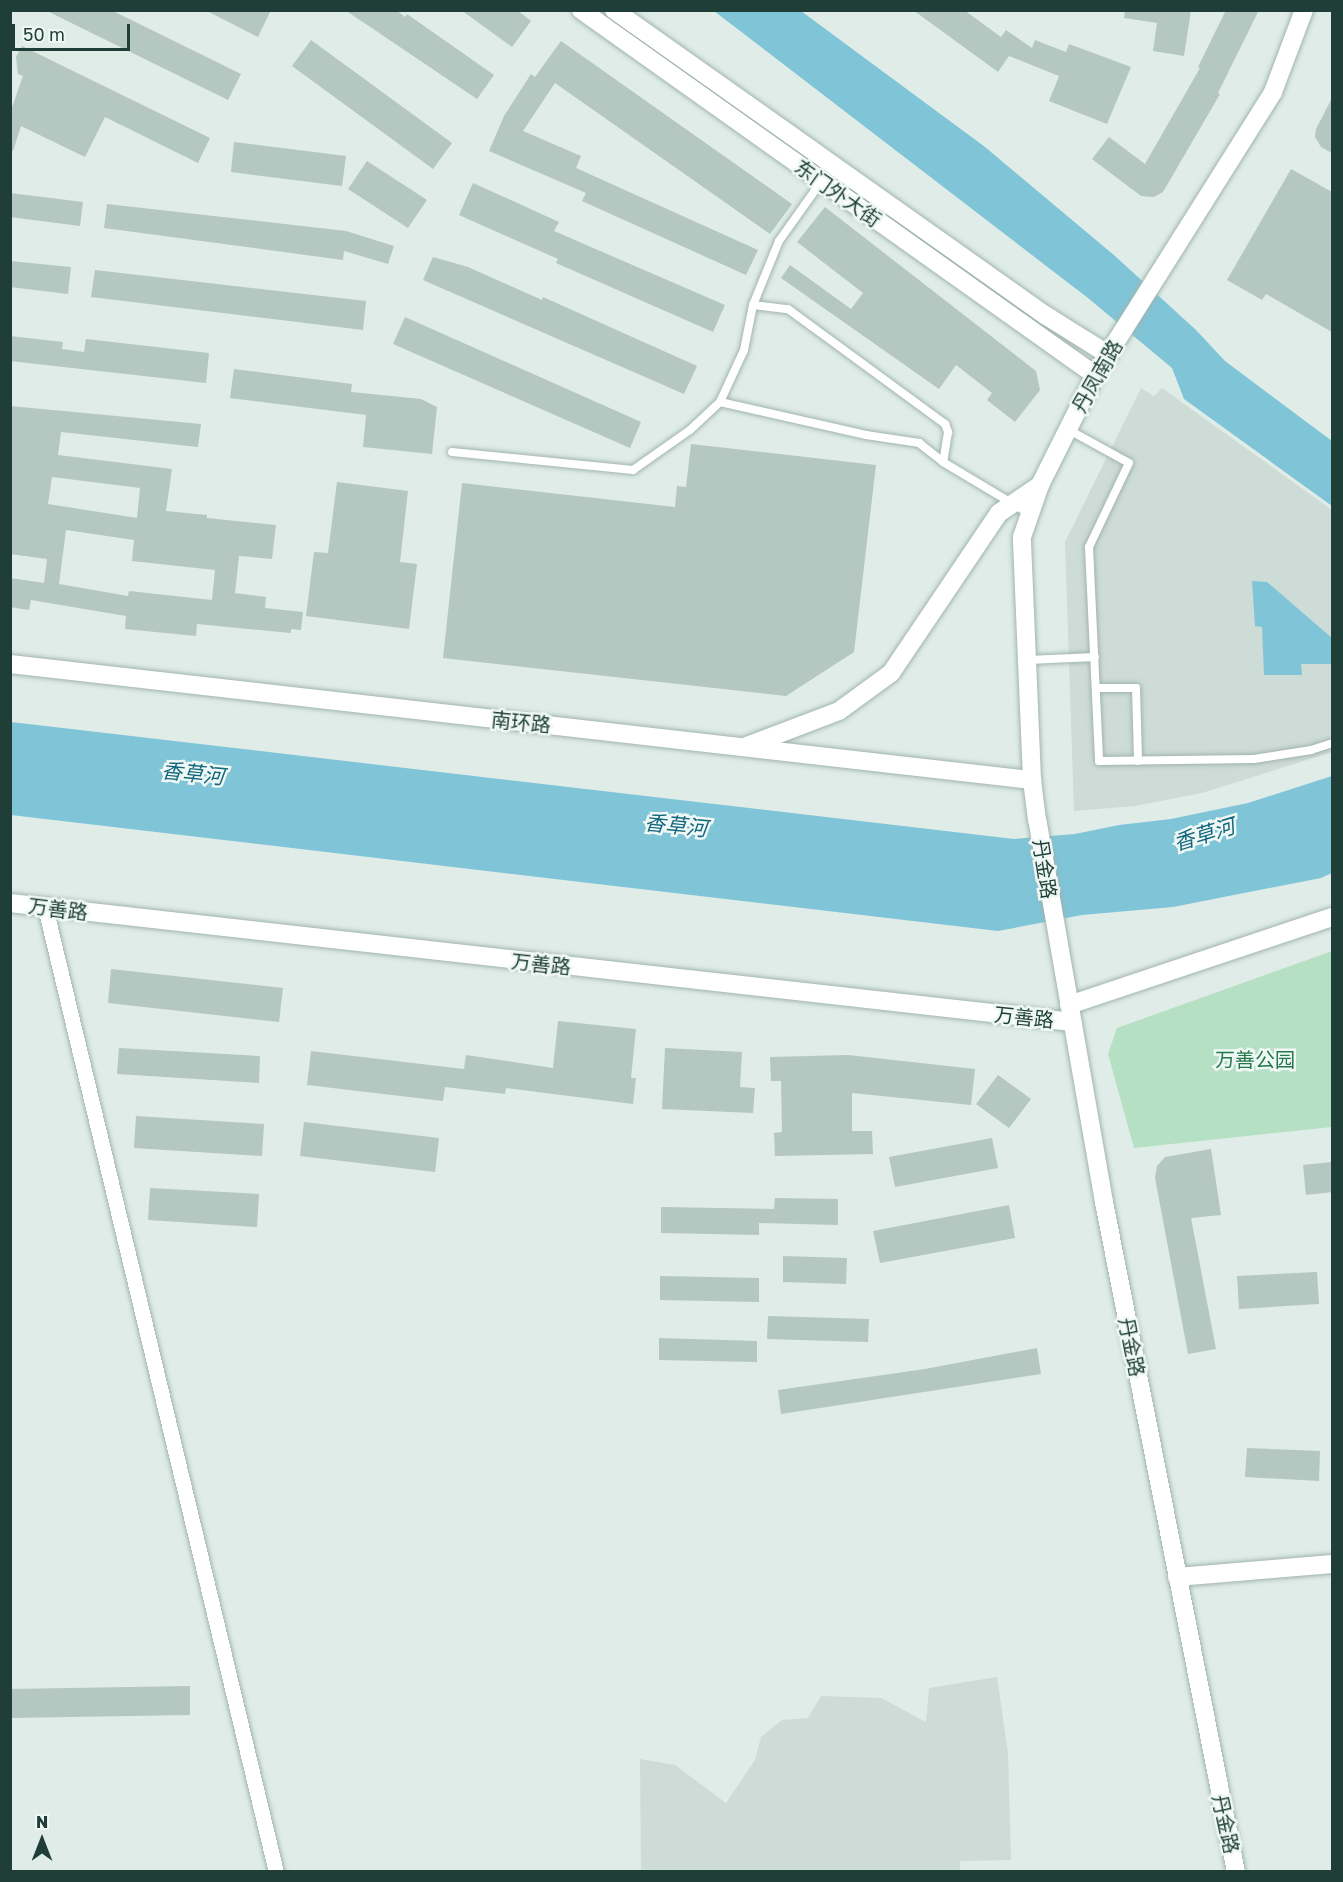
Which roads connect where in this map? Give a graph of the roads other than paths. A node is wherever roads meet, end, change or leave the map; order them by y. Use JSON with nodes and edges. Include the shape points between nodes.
{"nodes":[{"id":1,"x":581,"y":10,"type":"edge"},
{"id":2,"x":614,"y":10,"type":"edge"},
{"id":3,"x":1304,"y":10,"type":"edge"},
{"id":4,"x":822,"y":181,"type":"junction"},
{"id":5,"x":753,"y":305,"type":"junction"},
{"id":6,"x":1109,"y":355,"type":"junction"},
{"id":7,"x":1095,"y":375,"type":"junction"},
{"id":8,"x":720,"y":402,"type":"junction"},
{"id":9,"x":1068,"y":429,"type":"junction"},
{"id":10,"x":452,"y":452,"type":"dead end"},
{"id":11,"x":943,"y":462,"type":"junction"},
{"id":12,"x":1040,"y":485,"type":"junction"},
{"id":13,"x":1012,"y":504,"type":"junction"},
{"id":14,"x":1030,"y":514,"type":"junction"},
{"id":15,"x":1095,"y":657,"type":"junction"},
{"id":16,"x":1028,"y":660,"type":"junction"},
{"id":17,"x":10,"y":664,"type":"edge"},
{"id":18,"x":1097,"y":688,"type":"junction"},
{"id":19,"x":1332,"y":743,"type":"edge"},
{"id":20,"x":744,"y":747,"type":"junction"},
{"id":21,"x":1138,"y":761,"type":"junction"},
{"id":22,"x":1032,"y":780,"type":"junction"},
{"id":23,"x":10,"y":903,"type":"edge"},
{"id":24,"x":45,"y":907,"type":"junction"},
{"id":25,"x":1332,"y":917,"type":"edge"},
{"id":26,"x":1070,"y":1014,"type":"junction"},
{"id":27,"x":1332,"y":1564,"type":"edge"},
{"id":28,"x":1177,"y":1577,"type":"junction"},
{"id":29,"x":276,"y":1872,"type":"edge"},
{"id":30,"x":1236,"y":1872,"type":"edge"}],
"edges":[{"from":1,"to":4,"type":"main road","name":"东门外大街"},
{"from":2,"to":6,"type":"main road","name":"东门外大街","via":[[1045,315]]},
{"from":3,"to":6,"type":"main road","name":"丹凤南路","via":[[1273,92]]},
{"from":4,"to":5,"type":"lane","via":[[779,240]]},
{"from":4,"to":7,"type":"main road","name":"东门外大街"},
{"from":5,"to":8,"type":"lane","via":[[744,350]]},
{"from":5,"to":11,"type":"lane","via":[[788,309],[945,424],[948,432]]},
{"from":6,"to":7,"type":"main road","name":"丹凤南路"},
{"from":7,"to":9,"type":"main road","name":"丹凤南路"},
{"from":8,"to":10,"type":"lane","via":[[690,430],[633,470]]},
{"from":8,"to":11,"type":"lane","via":[[919,443]]},
{"from":9,"to":12,"type":"main road","name":"丹凤南路"},
{"from":9,"to":15,"type":"lane","via":[[1129,463],[1089,547]]},
{"from":11,"to":13,"type":"lane"},
{"from":12,"to":13,"type":"main road"},
{"from":12,"to":14,"type":"main road","name":"丹凤南路"},
{"from":13,"to":14,"type":"lane"},
{"from":13,"to":20,"type":"main road","via":[[999,513],[891,673],[838,711]]},
{"from":14,"to":16,"type":"main road","name":"丹凤南路","via":[[1022,537]]},
{"from":15,"to":16,"type":"lane"},
{"from":15,"to":18,"type":"lane"},
{"from":16,"to":22,"type":"main road","name":"丹凤南路"},
{"from":17,"to":20,"type":"main road","name":"南环路"},
{"from":18,"to":21,"type":"lane","via":[[1099,761]]},
{"from":18,"to":21,"type":"lane","via":[[1136,688]]},
{"from":19,"to":21,"type":"lane","via":[[1254,759]]},
{"from":20,"to":22,"type":"main road","name":"南环路"},
{"from":22,"to":26,"type":"main road","name":"丹金路"},
{"from":23,"to":24,"type":"main road","name":"万善路"},
{"from":24,"to":26,"type":"main road","name":"万善路"},
{"from":24,"to":29,"type":"street"},
{"from":25,"to":26,"type":"main road","name":"万善路"},
{"from":26,"to":28,"type":"main road","name":"丹金路"},
{"from":27,"to":28,"type":"main road"},
{"from":28,"to":30,"type":"main road","name":"丹金路"}]}
